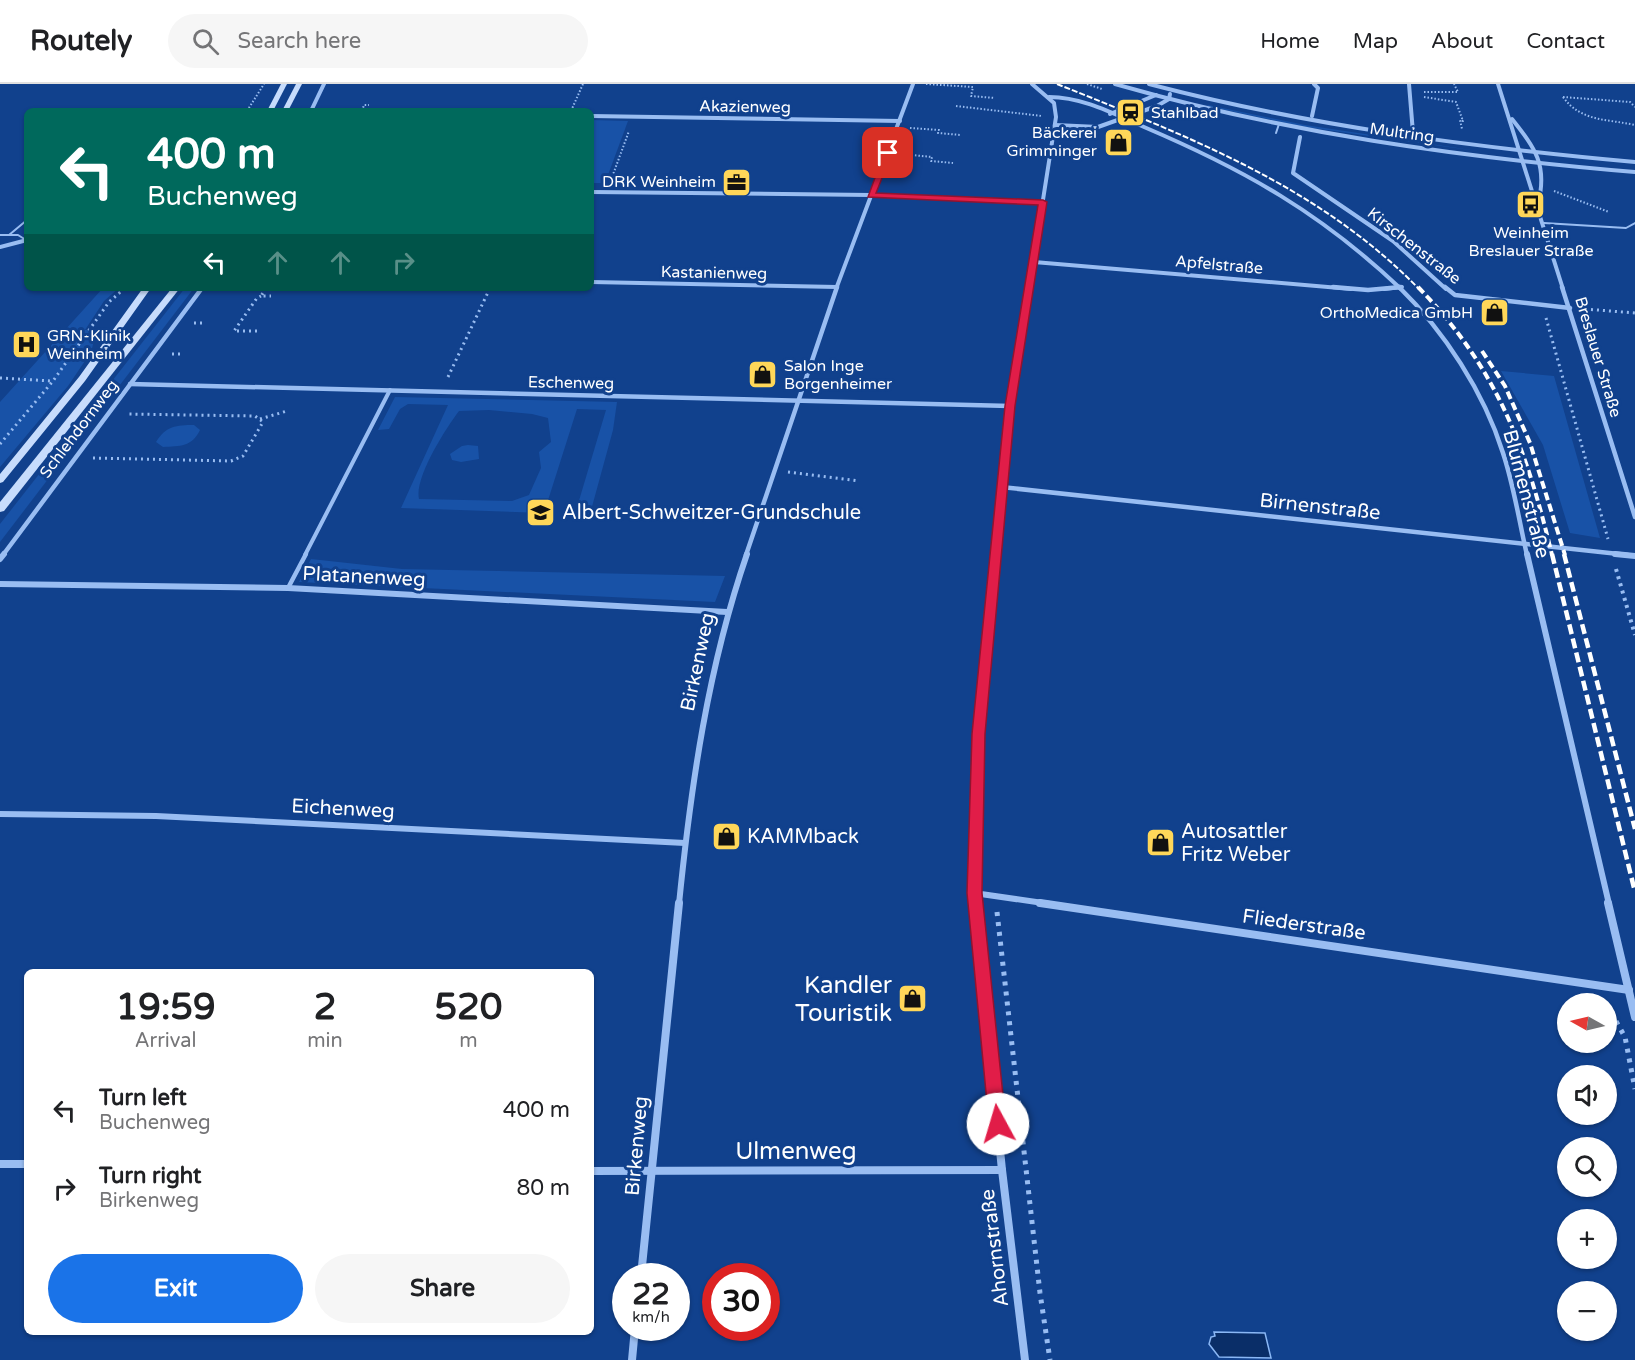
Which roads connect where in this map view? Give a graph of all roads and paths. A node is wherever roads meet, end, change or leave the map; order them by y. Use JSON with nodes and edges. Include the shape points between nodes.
{"nodes":[{"id":1,"x":265,"y":84,"type":"edge"},
{"id":2,"x":284,"y":84,"type":"edge"},
{"id":3,"x":299,"y":84,"type":"edge"},
{"id":4,"x":324,"y":84,"type":"edge"},
{"id":5,"x":583,"y":84,"type":"edge"},
{"id":6,"x":913,"y":84,"type":"edge"},
{"id":7,"x":926,"y":84,"type":"edge"},
{"id":8,"x":1032,"y":84,"type":"edge"},
{"id":9,"x":1115,"y":84,"type":"edge"},
{"id":10,"x":1149,"y":84,"type":"edge"},
{"id":11,"x":1314,"y":84,"type":"edge"},
{"id":12,"x":1409,"y":84,"type":"edge"},
{"id":13,"x":1454,"y":84,"type":"edge"},
{"id":14,"x":1498,"y":84,"type":"edge"},
{"id":15,"x":1165,"y":89,"type":"junction"},
{"id":16,"x":1411,"y":94,"type":"junction"},
{"id":17,"x":1154,"y":95,"type":"junction"},
{"id":18,"x":1049,"y":97,"type":"junction"},
{"id":19,"x":1170,"y":97,"type":"junction"},
{"id":20,"x":995,"y":98,"type":"dead end"},
{"id":21,"x":1204,"y":98,"type":"junction"},
{"id":22,"x":369,"y":105,"type":"dead end"},
{"id":23,"x":956,"y":106,"type":"dead end"},
{"id":24,"x":1635,"y":107,"type":"edge"},
{"id":25,"x":249,"y":108,"type":"edge"},
{"id":26,"x":272,"y":108,"type":"edge"},
{"id":27,"x":287,"y":108,"type":"edge"},
{"id":28,"x":312,"y":108,"type":"edge"},
{"id":29,"x":363,"y":108,"type":"edge"},
{"id":30,"x":572,"y":108,"type":"edge"},
{"id":31,"x":1110,"y":114,"type":"junction"},
{"id":32,"x":594,"y":116,"type":"edge"},
{"id":33,"x":1312,"y":116,"type":"dead end"},
{"id":34,"x":1510,"y":116,"type":"junction"},
{"id":35,"x":634,"y":117,"type":"junction"},
{"id":36,"x":1056,"y":117,"type":"junction"},
{"id":37,"x":1122,"y":119,"type":"junction"},
{"id":38,"x":898,"y":124,"type":"junction"},
{"id":39,"x":1279,"y":124,"type":"junction"},
{"id":40,"x":1055,"y":125,"type":"junction"},
{"id":41,"x":1635,"y":125,"type":"edge"},
{"id":42,"x":1463,"y":131,"type":"dead end"},
{"id":43,"x":1276,"y":133,"type":"dead end"},
{"id":44,"x":1413,"y":133,"type":"dead end"},
{"id":45,"x":961,"y":135,"type":"dead end"},
{"id":46,"x":1300,"y":137,"type":"dead end"},
{"id":47,"x":1520,"y":152,"type":"junction"},
{"id":48,"x":888,"y":153,"type":"junction"},
{"id":49,"x":1538,"y":153,"type":"junction"},
{"id":50,"x":1523,"y":162,"type":"junction"},
{"id":51,"x":1635,"y":162,"type":"edge"},
{"id":52,"x":953,"y":163,"type":"dead end"},
{"id":53,"x":1542,"y":164,"type":"junction"},
{"id":54,"x":1635,"y":172,"type":"edge"},
{"id":55,"x":1543,"y":187,"type":"junction"},
{"id":56,"x":594,"y":192,"type":"edge"},
{"id":57,"x":607,"y":192,"type":"junction"},
{"id":58,"x":871,"y":195,"type":"junction"},
{"id":59,"x":1043,"y":202,"type":"junction"},
{"id":60,"x":1537,"y":204,"type":"junction"},
{"id":61,"x":1615,"y":214,"type":"dead end"},
{"id":62,"x":24,"y":222,"type":"edge"},
{"id":63,"x":1544,"y":223,"type":"junction"},
{"id":64,"x":1635,"y":223,"type":"edge"},
{"id":65,"x":0,"y":235,"type":"edge"},
{"id":66,"x":9,"y":235,"type":"junction"},
{"id":67,"x":24,"y":238,"type":"edge"},
{"id":68,"x":24,"y":241,"type":"edge"},
{"id":69,"x":0,"y":247,"type":"edge"},
{"id":70,"x":1034,"y":262,"type":"junction"},
{"id":71,"x":594,"y":282,"type":"edge"},
{"id":72,"x":837,"y":287,"type":"junction"},
{"id":73,"x":1402,"y":287,"type":"junction"},
{"id":74,"x":122,"y":291,"type":"edge"},
{"id":75,"x":145,"y":291,"type":"edge"},
{"id":76,"x":174,"y":291,"type":"edge"},
{"id":77,"x":200,"y":291,"type":"edge"},
{"id":78,"x":264,"y":291,"type":"edge"},
{"id":79,"x":489,"y":291,"type":"edge"},
{"id":80,"x":261,"y":296,"type":"junction"},
{"id":81,"x":271,"y":296,"type":"dead end"},
{"id":82,"x":1542,"y":305,"type":"junction"},
{"id":83,"x":1570,"y":308,"type":"junction"},
{"id":84,"x":1635,"y":313,"type":"edge"},
{"id":85,"x":257,"y":331,"type":"dead end"},
{"id":86,"x":0,"y":378,"type":"edge"},
{"id":87,"x":53,"y":381,"type":"junction"},
{"id":88,"x":130,"y":384,"type":"junction"},
{"id":89,"x":390,"y":390,"type":"junction"},
{"id":90,"x":441,"y":392,"type":"junction"},
{"id":91,"x":798,"y":400,"type":"junction"},
{"id":92,"x":1010,"y":406,"type":"junction"},
{"id":93,"x":287,"y":411,"type":"dead end"},
{"id":94,"x":108,"y":414,"type":"junction"},
{"id":95,"x":259,"y":419,"type":"junction"},
{"id":96,"x":0,"y":444,"type":"edge"},
{"id":97,"x":74,"y":458,"type":"junction"},
{"id":98,"x":776,"y":470,"type":"junction"},
{"id":99,"x":0,"y":480,"type":"edge"},
{"id":100,"x":859,"y":481,"type":"dead end"},
{"id":101,"x":1001,"y":487,"type":"junction"},
{"id":102,"x":0,"y":509,"type":"edge"},
{"id":103,"x":1635,"y":517,"type":"edge"},
{"id":104,"x":1525,"y":544,"type":"junction"},
{"id":105,"x":1612,"y":553,"type":"junction"},
{"id":106,"x":1635,"y":556,"type":"edge"},
{"id":107,"x":0,"y":559,"type":"edge"},
{"id":108,"x":0,"y":584,"type":"edge"},
{"id":109,"x":288,"y":588,"type":"junction"},
{"id":110,"x":727,"y":612,"type":"junction"},
{"id":111,"x":1635,"y":635,"type":"edge"},
{"id":112,"x":0,"y":814,"type":"edge"},
{"id":113,"x":685,"y":843,"type":"junction"},
{"id":114,"x":974,"y":893,"type":"junction"},
{"id":115,"x":998,"y":896,"type":"junction"},
{"id":116,"x":1629,"y":990,"type":"junction"},
{"id":117,"x":1635,"y":1017,"type":"edge"},
{"id":118,"x":1617,"y":1024,"type":"edge"},
{"id":119,"x":1635,"y":1089,"type":"edge"},
{"id":120,"x":0,"y":1164,"type":"edge"},
{"id":121,"x":24,"y":1164,"type":"edge"},
{"id":122,"x":1002,"y":1170,"type":"junction"},
{"id":123,"x":594,"y":1171,"type":"edge"},
{"id":124,"x":653,"y":1171,"type":"junction"},
{"id":125,"x":642,"y":1263,"type":"edge"},
{"id":126,"x":634,"y":1341,"type":"edge"},
{"id":127,"x":632,"y":1360,"type":"edge"},
{"id":128,"x":1025,"y":1360,"type":"edge"},
{"id":129,"x":1050,"y":1360,"type":"edge"}],
"edges":[{"from":1,"to":25,"type":"path"},
{"from":2,"to":26,"type":"main road"},
{"from":3,"to":27,"type":"main road"},
{"from":4,"to":28,"type":"street"},
{"from":5,"to":30,"type":"path"},
{"from":6,"to":38,"type":"street","name":"Birkenweg"},
{"from":7,"to":20,"type":"path","via":[[973,87],[971,96]]},
{"from":8,"to":18,"type":"street"},
{"from":9,"to":17,"type":"street","name":"Multring"},
{"from":10,"to":15,"type":"street","name":"Multring"},
{"from":11,"to":33,"type":"street","via":[[1318,88]]},
{"from":12,"to":16,"type":"street"},
{"from":13,"to":16,"type":"path","via":[[1458,92]]},
{"from":14,"to":34,"type":"street","name":"Breslauer Straße"},
{"from":15,"to":19,"type":"street","name":"Multring"},
{"from":15,"to":21,"type":"street","name":"Multring"},
{"from":16,"to":42,"type":"path","via":[[1456,102]]},
{"from":16,"to":44,"type":"street"},
{"from":17,"to":19,"type":"street","name":"Multring"},
{"from":17,"to":31,"type":"street"},
{"from":18,"to":31,"type":"street","name":"Blumenstraße","via":[[1070,98]]},
{"from":18,"to":36,"type":"street","name":"Ahornstraße"},
{"from":19,"to":21,"type":"street","name":"Multring"},
{"from":19,"to":37,"type":"street","name":"Multring"},
{"from":19,"to":39,"type":"street","name":"Multring"},
{"from":21,"to":47,"type":"street","name":"Multring","via":[[1340,127]]},
{"from":22,"to":29,"type":"path"},
{"from":23,"to":36,"type":"path"},
{"from":24,"to":41,"type":"path","via":[[1630,102],[1563,97],[1570,109],[1600,121]]},
{"from":31,"to":37,"type":"street","name":"Blumenstraße"},
{"from":32,"to":35,"type":"street","name":"Akazienweg"},
{"from":34,"to":47,"type":"street","name":"Breslauer Straße"},
{"from":34,"to":49,"type":"street","name":"Breslauer Straße"},
{"from":35,"to":38,"type":"street","name":"Akazienweg"},
{"from":35,"to":57,"type":"path"},
{"from":36,"to":40,"type":"street","name":"Ahornstraße"},
{"from":37,"to":40,"type":"street","name":"Multring","via":[[1088,128]]},
{"from":37,"to":73,"type":"street","name":"Blumenstraße","via":[[1240,170],[1297,204],[1353,244]]},
{"from":38,"to":45,"type":"path"},
{"from":38,"to":48,"type":"street","name":"Birkenweg"},
{"from":39,"to":43,"type":"lane"},
{"from":39,"to":50,"type":"street","name":"Multring","via":[[1381,143]]},
{"from":40,"to":59,"type":"street","name":"Ahornstraße"},
{"from":46,"to":82,"type":"street","name":"Kirschenstraße","via":[[1293,173],[1394,242],[1450,292]]},
{"from":47,"to":49,"type":"street","name":"Multring"},
{"from":47,"to":50,"type":"street","name":"Breslauer Straße"},
{"from":48,"to":52,"type":"path"},
{"from":48,"to":58,"type":"street","name":"Birkenweg"},
{"from":49,"to":51,"type":"street","name":"Multring"},
{"from":49,"to":53,"type":"street","name":"Breslauer Straße"},
{"from":50,"to":53,"type":"street","name":"Multring"},
{"from":50,"to":60,"type":"street","name":"Breslauer Straße"},
{"from":53,"to":54,"type":"street","name":"Multring"},
{"from":53,"to":55,"type":"street","name":"Breslauer Straße"},
{"from":55,"to":60,"type":"street","name":"Breslauer Straße"},
{"from":55,"to":61,"type":"path"},
{"from":56,"to":57,"type":"street"},
{"from":57,"to":58,"type":"street"},
{"from":58,"to":59,"type":"street"},
{"from":58,"to":72,"type":"street","name":"Birkenweg"},
{"from":59,"to":70,"type":"street","name":"Ahornstraße"},
{"from":60,"to":63,"type":"street","name":"Breslauer Straße"},
{"from":62,"to":66,"type":"lane"},
{"from":63,"to":64,"type":"lane","via":[[1626,228]]},
{"from":63,"to":83,"type":"street","name":"Breslauer Straße"},
{"from":65,"to":66,"type":"lane"},
{"from":66,"to":67,"type":"lane"},
{"from":68,"to":69,"type":"street"},
{"from":70,"to":73,"type":"street","name":"Apfelstraße","via":[[1368,290]]},
{"from":70,"to":92,"type":"street","name":"Ahornstraße"},
{"from":71,"to":72,"type":"street","name":"Kastanienweg"},
{"from":72,"to":91,"type":"street","name":"Birkenweg"},
{"from":73,"to":104,"type":"street","name":"Blumenstraße","via":[[1438,331],[1485,408],[1503,452]]},
{"from":74,"to":87,"type":"path","via":[[109,302]]},
{"from":75,"to":99,"type":"main road","via":[[82,379]]},
{"from":76,"to":102,"type":"main road"},
{"from":77,"to":88,"type":"street","name":"Schlehdornweg"},
{"from":78,"to":80,"type":"path"},
{"from":79,"to":90,"type":"path"},
{"from":80,"to":81,"type":"path"},
{"from":80,"to":85,"type":"path","via":[[234,331]]},
{"from":82,"to":83,"type":"street","name":"Kirschenstraße"},
{"from":82,"to":105,"type":"path"},
{"from":83,"to":84,"type":"path"},
{"from":83,"to":103,"type":"street","name":"Breslauer Straße"},
{"from":86,"to":87,"type":"path"},
{"from":87,"to":96,"type":"path"},
{"from":88,"to":89,"type":"street","name":"Eschenweg"},
{"from":88,"to":94,"type":"street","name":"Schlehdornweg"},
{"from":89,"to":90,"type":"street","name":"Eschenweg"},
{"from":89,"to":109,"type":"lane"},
{"from":90,"to":91,"type":"street","name":"Eschenweg"},
{"from":91,"to":92,"type":"street","name":"Eschenweg"},
{"from":91,"to":98,"type":"street","name":"Birkenweg"},
{"from":92,"to":101,"type":"street","name":"Ahornstraße"},
{"from":93,"to":95,"type":"path"},
{"from":94,"to":95,"type":"path"},
{"from":94,"to":97,"type":"street","name":"Schlehdornweg"},
{"from":95,"to":97,"type":"path","via":[[263,422],[243,456],[231,461]]},
{"from":97,"to":107,"type":"street","name":"Schlehdornweg"},
{"from":98,"to":100,"type":"path"},
{"from":98,"to":110,"type":"street","name":"Birkenweg"},
{"from":101,"to":104,"type":"street","name":"Birnenstraße"},
{"from":101,"to":114,"type":"street","name":"Ahornstraße","via":[[979,734]]},
{"from":104,"to":105,"type":"street","name":"Birnenstraße"},
{"from":104,"to":116,"type":"street","name":"Blumenstraße"},
{"from":105,"to":106,"type":"street","name":"Birnenstraße"},
{"from":105,"to":111,"type":"path"},
{"from":108,"to":109,"type":"street","name":"Platanenweg"},
{"from":109,"to":110,"type":"street","name":"Platanenweg"},
{"from":110,"to":113,"type":"street","name":"Birkenweg","via":[[706,705]]},
{"from":112,"to":113,"type":"street","name":"Eichenweg","via":[[156,816]]},
{"from":113,"to":124,"type":"street","name":"Birkenweg"},
{"from":114,"to":115,"type":"street","name":"Fliederstraße"},
{"from":114,"to":122,"type":"street","name":"Ahornstraße"},
{"from":115,"to":116,"type":"street","name":"Fliederstraße"},
{"from":115,"to":129,"type":"path","via":[[996,922]]},
{"from":116,"to":117,"type":"street","name":"Blumenstraße"},
{"from":118,"to":119,"type":"path","via":[[1624,1037]]},
{"from":120,"to":121,"type":"street"},
{"from":122,"to":124,"type":"street","name":"Ulmenweg"},
{"from":122,"to":128,"type":"street","name":"Ahornstraße"},
{"from":123,"to":124,"type":"street","name":"Ulmenweg"},
{"from":124,"to":125,"type":"street","name":"Birkenweg"},
{"from":126,"to":127,"type":"street"}]}
